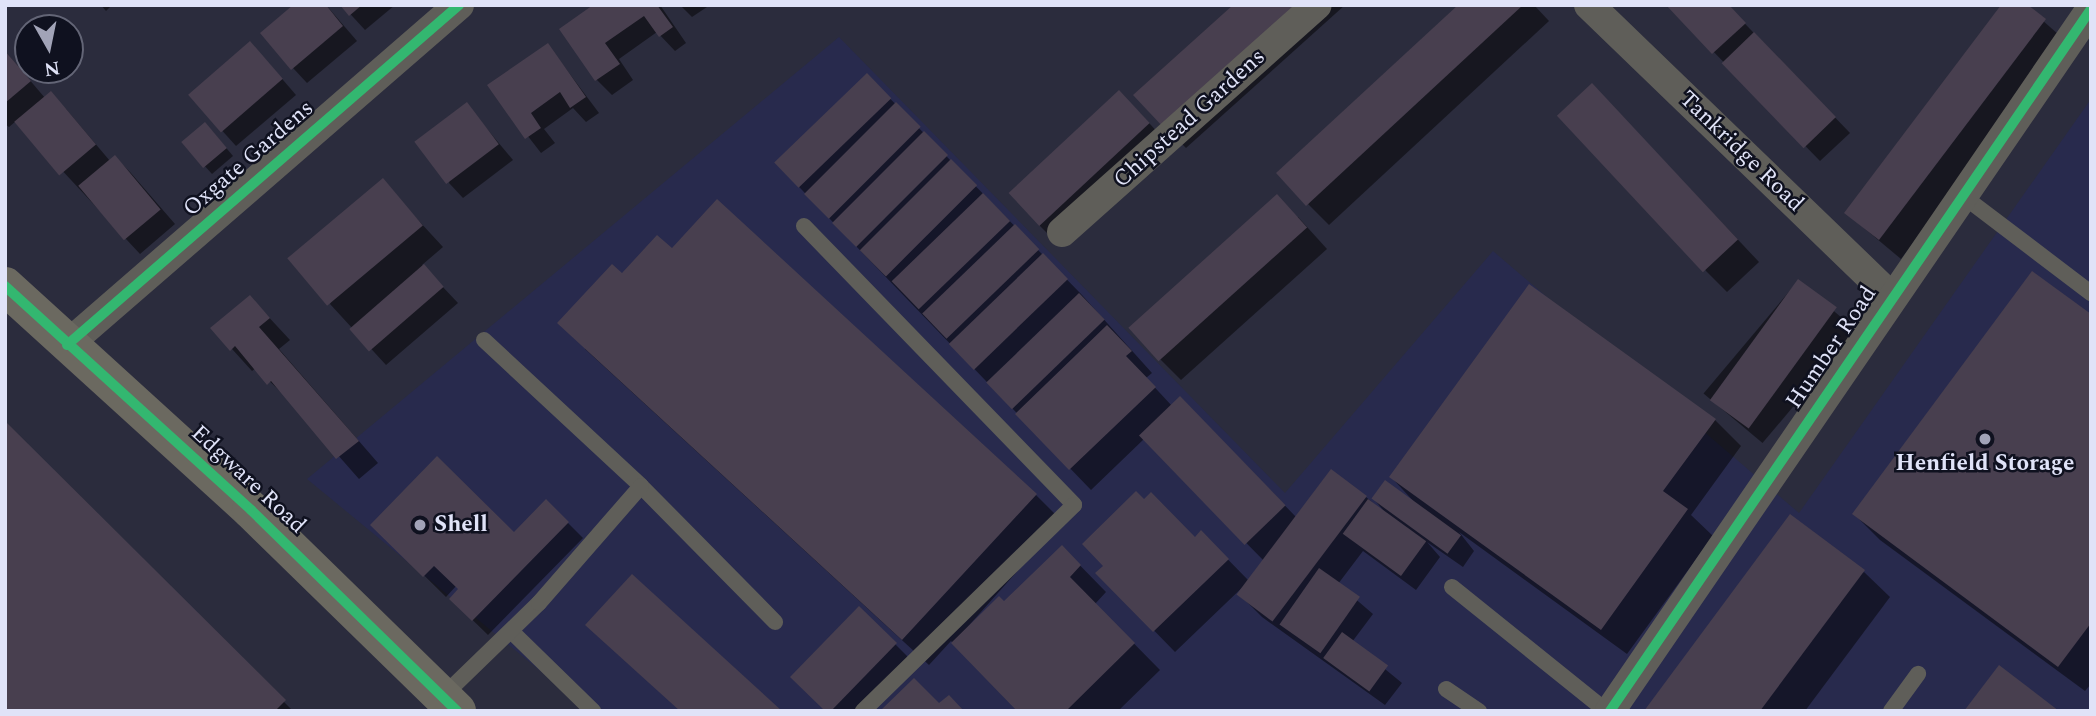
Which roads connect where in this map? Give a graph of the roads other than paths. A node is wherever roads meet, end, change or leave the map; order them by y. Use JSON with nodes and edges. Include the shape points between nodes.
{"nodes":[{"id":1,"x":459,"y":5,"type":"edge"},
{"id":2,"x":1317,"y":5,"type":"edge"},
{"id":3,"x":1590,"y":5,"type":"edge"},
{"id":4,"x":2086,"y":10,"type":"edge"},
{"id":5,"x":1963,"y":196,"type":"junction"},
{"id":6,"x":804,"y":226,"type":"dead end"},
{"id":7,"x":1062,"y":232,"type":"dead end"},
{"id":8,"x":5,"y":286,"type":"edge"},
{"id":9,"x":2091,"y":292,"type":"edge"},
{"id":10,"x":1892,"y":298,"type":"junction"},
{"id":11,"x":484,"y":340,"type":"dead end"},
{"id":12,"x":67,"y":345,"type":"junction"},
{"id":13,"x":641,"y":486,"type":"junction"},
{"id":14,"x":1451,"y":587,"type":"dead end"},
{"id":15,"x":775,"y":622,"type":"dead end"},
{"id":16,"x":511,"y":631,"type":"junction"},
{"id":17,"x":1918,"y":674,"type":"dead end"},
{"id":18,"x":1446,"y":689,"type":"dead end"},
{"id":19,"x":450,"y":704,"type":"edge"},
{"id":20,"x":593,"y":711,"type":"edge"},
{"id":21,"x":863,"y":711,"type":"edge"},
{"id":22,"x":1479,"y":711,"type":"edge"},
{"id":23,"x":1608,"y":711,"type":"edge"},
{"id":24,"x":1891,"y":711,"type":"edge"}],
"edges":[{"from":1,"to":12,"type":"street","name":"Oxgate Gardens"},
{"from":2,"to":7,"type":"street","name":"Chipstead Gardens"},
{"from":3,"to":10,"type":"street","name":"Tankridge Road"},
{"from":4,"to":5,"type":"street","name":"Humber Road"},
{"from":5,"to":9,"type":"lane"},
{"from":5,"to":10,"type":"street","name":"Humber Road"},
{"from":6,"to":21,"type":"lane","via":[[1074,505]]},
{"from":8,"to":12,"type":"main road","name":"Edgware Road"},
{"from":10,"to":23,"type":"street","name":"Humber Road"},
{"from":11,"to":13,"type":"lane"},
{"from":12,"to":19,"type":"main road","name":"Edgware Road","via":[[251,510]]},
{"from":13,"to":15,"type":"lane"},
{"from":13,"to":16,"type":"lane"},
{"from":14,"to":23,"type":"lane"},
{"from":16,"to":19,"type":"lane"},
{"from":16,"to":20,"type":"lane"},
{"from":17,"to":24,"type":"lane"},
{"from":18,"to":22,"type":"lane"}]}
